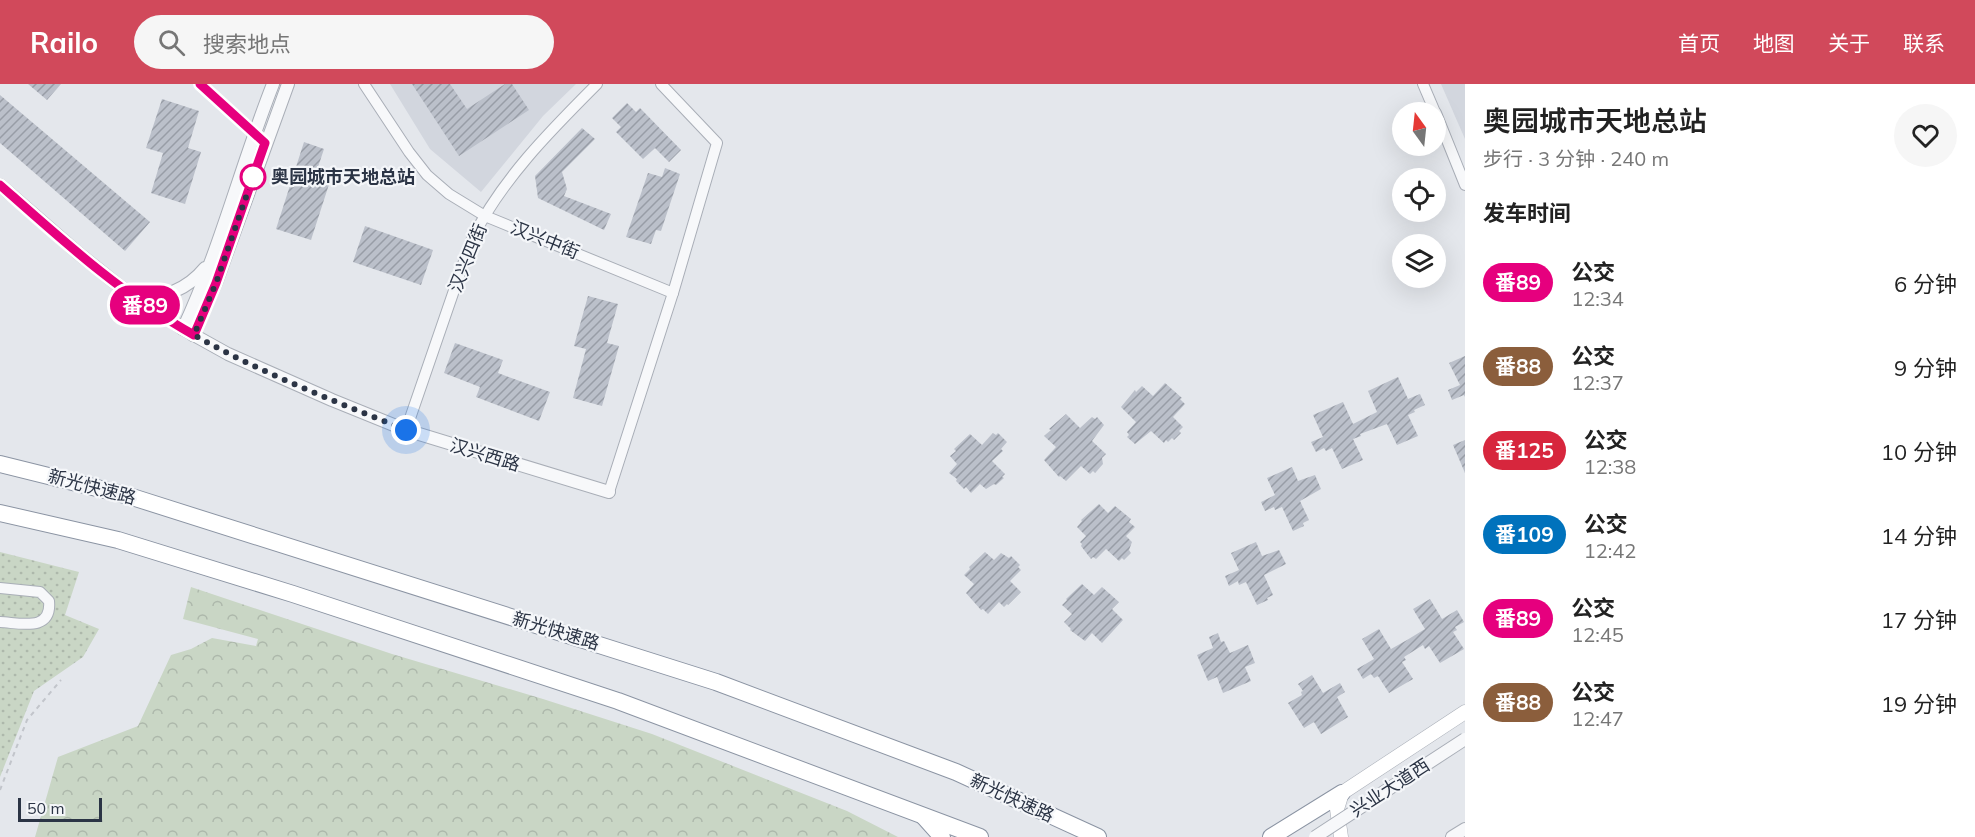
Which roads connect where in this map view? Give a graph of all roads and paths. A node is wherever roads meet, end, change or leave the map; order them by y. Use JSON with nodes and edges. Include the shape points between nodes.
{"nodes":[{"id":1,"x":200,"y":84,"type":"edge"},
{"id":2,"x":273,"y":84,"type":"edge"},
{"id":3,"x":288,"y":84,"type":"edge"},
{"id":4,"x":364,"y":84,"type":"edge"},
{"id":5,"x":597,"y":84,"type":"edge"},
{"id":6,"x":661,"y":84,"type":"edge"},
{"id":7,"x":1423,"y":84,"type":"edge"},
{"id":8,"x":1430,"y":102,"type":"edge"},
{"id":9,"x":254,"y":132,"type":"junction"},
{"id":10,"x":1446,"y":139,"type":"edge"},
{"id":11,"x":265,"y":143,"type":"junction"},
{"id":12,"x":0,"y":184,"type":"edge"},
{"id":13,"x":1465,"y":185,"type":"edge"},
{"id":14,"x":485,"y":216,"type":"junction"},
{"id":15,"x":213,"y":258,"type":"junction"},
{"id":16,"x":673,"y":293,"type":"junction"},
{"id":17,"x":136,"y":298,"type":"junction"},
{"id":18,"x":188,"y":332,"type":"junction"},
{"id":19,"x":406,"y":430,"type":"junction"},
{"id":20,"x":1,"y":464,"type":"edge"},
{"id":21,"x":609,"y":492,"type":"joint"},
{"id":22,"x":0,"y":513,"type":"edge"},
{"id":23,"x":0,"y":588,"type":"edge"},
{"id":24,"x":0,"y":622,"type":"edge"},
{"id":25,"x":61,"y":680,"type":"dead end"},
{"id":26,"x":1465,"y":712,"type":"edge"},
{"id":27,"x":1465,"y":740,"type":"edge"},
{"id":28,"x":0,"y":790,"type":"edge"},
{"id":29,"x":1342,"y":793,"type":"junction"},
{"id":30,"x":921,"y":814,"type":"junction"},
{"id":31,"x":1465,"y":829,"type":"edge"},
{"id":32,"x":942,"y":837,"type":"edge"},
{"id":33,"x":980,"y":837,"type":"edge"},
{"id":34,"x":1098,"y":837,"type":"edge"},
{"id":35,"x":1271,"y":837,"type":"edge"},
{"id":36,"x":1315,"y":837,"type":"edge"},
{"id":37,"x":1341,"y":837,"type":"edge"},
{"id":38,"x":1452,"y":837,"type":"edge"}],
"edges":[{"from":1,"to":9,"type":"street"},
{"from":2,"to":9,"type":"street"},
{"from":3,"to":11,"type":"street"},
{"from":4,"to":14,"type":"street","name":"汉兴中街","via":[[427,176]]},
{"from":5,"to":14,"type":"street","name":"汉兴四街","via":[[549,132],[501,190]]},
{"from":6,"to":16,"type":"street","via":[[717,143]]},
{"from":7,"to":8,"type":"street"},
{"from":9,"to":11,"type":"street"},
{"from":9,"to":15,"type":"street"},
{"from":10,"to":13,"type":"street"},
{"from":11,"to":18,"type":"street","via":[[216,283]]},
{"from":12,"to":17,"type":"street","name":"汉兴西路","via":[[78,254]]},
{"from":14,"to":16,"type":"street","name":"汉兴中街"},
{"from":14,"to":19,"type":"street","name":"汉兴四街","via":[[471,241]]},
{"from":15,"to":17,"type":"street","via":[[184,287],[161,296]]},
{"from":15,"to":18,"type":"street"},
{"from":16,"to":21,"type":"street"},
{"from":17,"to":18,"type":"street","name":"汉兴西路"},
{"from":18,"to":19,"type":"street","name":"汉兴西路","via":[[228,354]]},
{"from":19,"to":21,"type":"street","name":"汉兴西路"},
{"from":20,"to":34,"type":"highway","name":"新光快速路","via":[[129,496],[716,682],[956,772]]},
{"from":22,"to":30,"type":"highway","via":[[118,540],[304,598],[618,701]]},
{"from":23,"to":24,"type":"street","via":[[40,592],[50,608],[40,622]]},
{"from":25,"to":28,"type":"path","via":[[27,720]]},
{"from":26,"to":29,"type":"main road"},
{"from":27,"to":36,"type":"street","name":"兴业大道西","bridge":true},
{"from":29,"to":35,"type":"highway"},
{"from":29,"to":37,"type":"main road","via":[[1337,809]]},
{"from":30,"to":32,"type":"highway"},
{"from":30,"to":33,"type":"highway"},
{"from":31,"to":38,"type":"street"}]}
